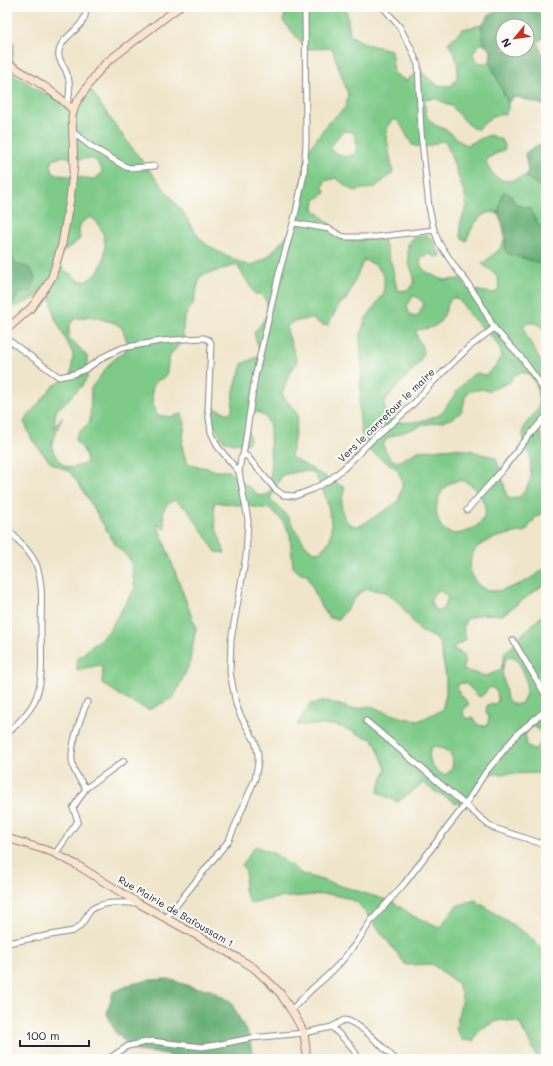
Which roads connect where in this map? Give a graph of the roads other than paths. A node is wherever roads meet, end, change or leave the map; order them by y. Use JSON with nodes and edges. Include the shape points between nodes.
{"nodes":[{"id":1,"x":85,"y":7,"type":"edge"},
{"id":2,"x":178,"y":7,"type":"edge"},
{"id":3,"x":305,"y":7,"type":"edge"},
{"id":4,"x":383,"y":7,"type":"edge"},
{"id":5,"x":7,"y":63,"type":"edge"},
{"id":6,"x":67,"y":104,"type":"junction"},
{"id":7,"x":73,"y":110,"type":"junction"},
{"id":8,"x":73,"y":132,"type":"junction"},
{"id":9,"x":155,"y":166,"type":"dead end"},
{"id":10,"x":294,"y":223,"type":"junction"},
{"id":11,"x":434,"y":230,"type":"junction"},
{"id":12,"x":494,"y":328,"type":"junction"},
{"id":13,"x":7,"y":329,"type":"edge"},
{"id":14,"x":7,"y":339,"type":"edge"},
{"id":15,"x":546,"y":378,"type":"edge"},
{"id":16,"x":539,"y":382,"type":"junction"},
{"id":17,"x":546,"y":395,"type":"edge"},
{"id":18,"x":546,"y":416,"type":"edge"},
{"id":19,"x":243,"y":456,"type":"junction"},
{"id":20,"x":239,"y":472,"type":"junction"},
{"id":21,"x":467,"y":510,"type":"dead end"},
{"id":22,"x":7,"y":528,"type":"edge"},
{"id":23,"x":513,"y":640,"type":"dead end"},
{"id":24,"x":546,"y":696,"type":"edge"},
{"id":25,"x":88,"y":702,"type":"dead end"},
{"id":26,"x":546,"y":710,"type":"edge"},
{"id":27,"x":366,"y":721,"type":"dead end"},
{"id":28,"x":7,"y":734,"type":"edge"},
{"id":29,"x":124,"y":761,"type":"dead end"},
{"id":30,"x":86,"y":788,"type":"junction"},
{"id":31,"x":465,"y":805,"type":"junction"},
{"id":32,"x":7,"y":838,"type":"edge"},
{"id":33,"x":546,"y":845,"type":"edge"},
{"id":34,"x":54,"y":854,"type":"junction"},
{"id":35,"x":138,"y":903,"type":"junction"},
{"id":36,"x":166,"y":918,"type":"junction"},
{"id":37,"x":7,"y":942,"type":"edge"},
{"id":38,"x":291,"y":1010,"type":"junction"},
{"id":39,"x":332,"y":1027,"type":"junction"},
{"id":40,"x":304,"y":1033,"type":"junction"},
{"id":41,"x":108,"y":1059,"type":"edge"},
{"id":42,"x":306,"y":1059,"type":"edge"},
{"id":43,"x":359,"y":1059,"type":"edge"},
{"id":44,"x":395,"y":1059,"type":"edge"}],
"edges":[{"from":1,"to":6,"type":"street","via":[[85,16],[63,41],[59,51],[61,64],[66,69],[71,85]]},
{"from":2,"to":7,"type":"street","via":[[107,62]]},
{"from":3,"to":10,"type":"street","via":[[306,143],[304,174]]},
{"from":4,"to":11,"type":"street","via":[[399,26],[419,68],[421,132]]},
{"from":5,"to":6,"type":"street"},
{"from":6,"to":7,"type":"street"},
{"from":7,"to":8,"type":"street"},
{"from":8,"to":9,"type":"street","via":[[126,167]]},
{"from":8,"to":13,"type":"street","via":[[74,165],[70,199],[62,244],[52,277],[31,308]]},
{"from":10,"to":11,"type":"street","via":[[329,229],[346,238]]},
{"from":10,"to":19,"type":"street","via":[[279,273],[256,370]]},
{"from":11,"to":12,"type":"street","via":[[444,251],[480,302]]},
{"from":12,"to":16,"type":"street","via":[[516,350]]},
{"from":12,"to":19,"type":"street","name":"Vers le carrefour le maire","via":[[468,348],[411,407],[344,468],[311,490],[295,496],[283,495],[247,456]]},
{"from":14,"to":20,"type":"street","via":[[59,377],[86,369],[122,348],[179,339],[209,340],[211,350],[208,410],[211,432],[218,447]]},
{"from":15,"to":16,"type":"street"},
{"from":16,"to":17,"type":"street"},
{"from":18,"to":21,"type":"street"},
{"from":19,"to":20,"type":"street"},
{"from":20,"to":36,"type":"street","via":[[248,527],[246,556],[231,640],[230,672],[236,704],[255,741],[258,763],[255,779],[229,840]]},
{"from":22,"to":28,"type":"street","via":[[28,552],[37,567],[41,592],[42,648],[40,683],[36,699],[28,712]]},
{"from":23,"to":24,"type":"street"},
{"from":25,"to":30,"type":"street","via":[[79,722],[72,765]]},
{"from":26,"to":31,"type":"street","via":[[518,733],[485,773]]},
{"from":27,"to":31,"type":"street"},
{"from":29,"to":30,"type":"street"},
{"from":30,"to":34,"type":"street","via":[[74,808],[78,821]]},
{"from":31,"to":33,"type":"street","via":[[494,828]]},
{"from":31,"to":38,"type":"street","via":[[340,963]]},
{"from":32,"to":34,"type":"street","name":"Rue Mairie de Bafoussam 1"},
{"from":34,"to":35,"type":"street","name":"Rue Mairie de Bafoussam 1","via":[[77,864]]},
{"from":35,"to":36,"type":"street","name":"Rue Mairie de Bafoussam 1"},
{"from":35,"to":37,"type":"street","via":[[103,905],[92,910],[80,928],[73,931]]},
{"from":36,"to":38,"type":"street","name":"Rue Mairie de Bafoussam 1","via":[[247,963],[271,984]]},
{"from":38,"to":40,"type":"street","name":"Rue Mairie de Bafoussam 1"},
{"from":39,"to":40,"type":"street"},
{"from":39,"to":43,"type":"street","via":[[351,1046]]},
{"from":39,"to":44,"type":"street","via":[[344,1020],[352,1022]]},
{"from":40,"to":41,"type":"street","via":[[251,1038],[202,1047],[151,1041],[128,1046]]},
{"from":40,"to":42,"type":"street"}]}
